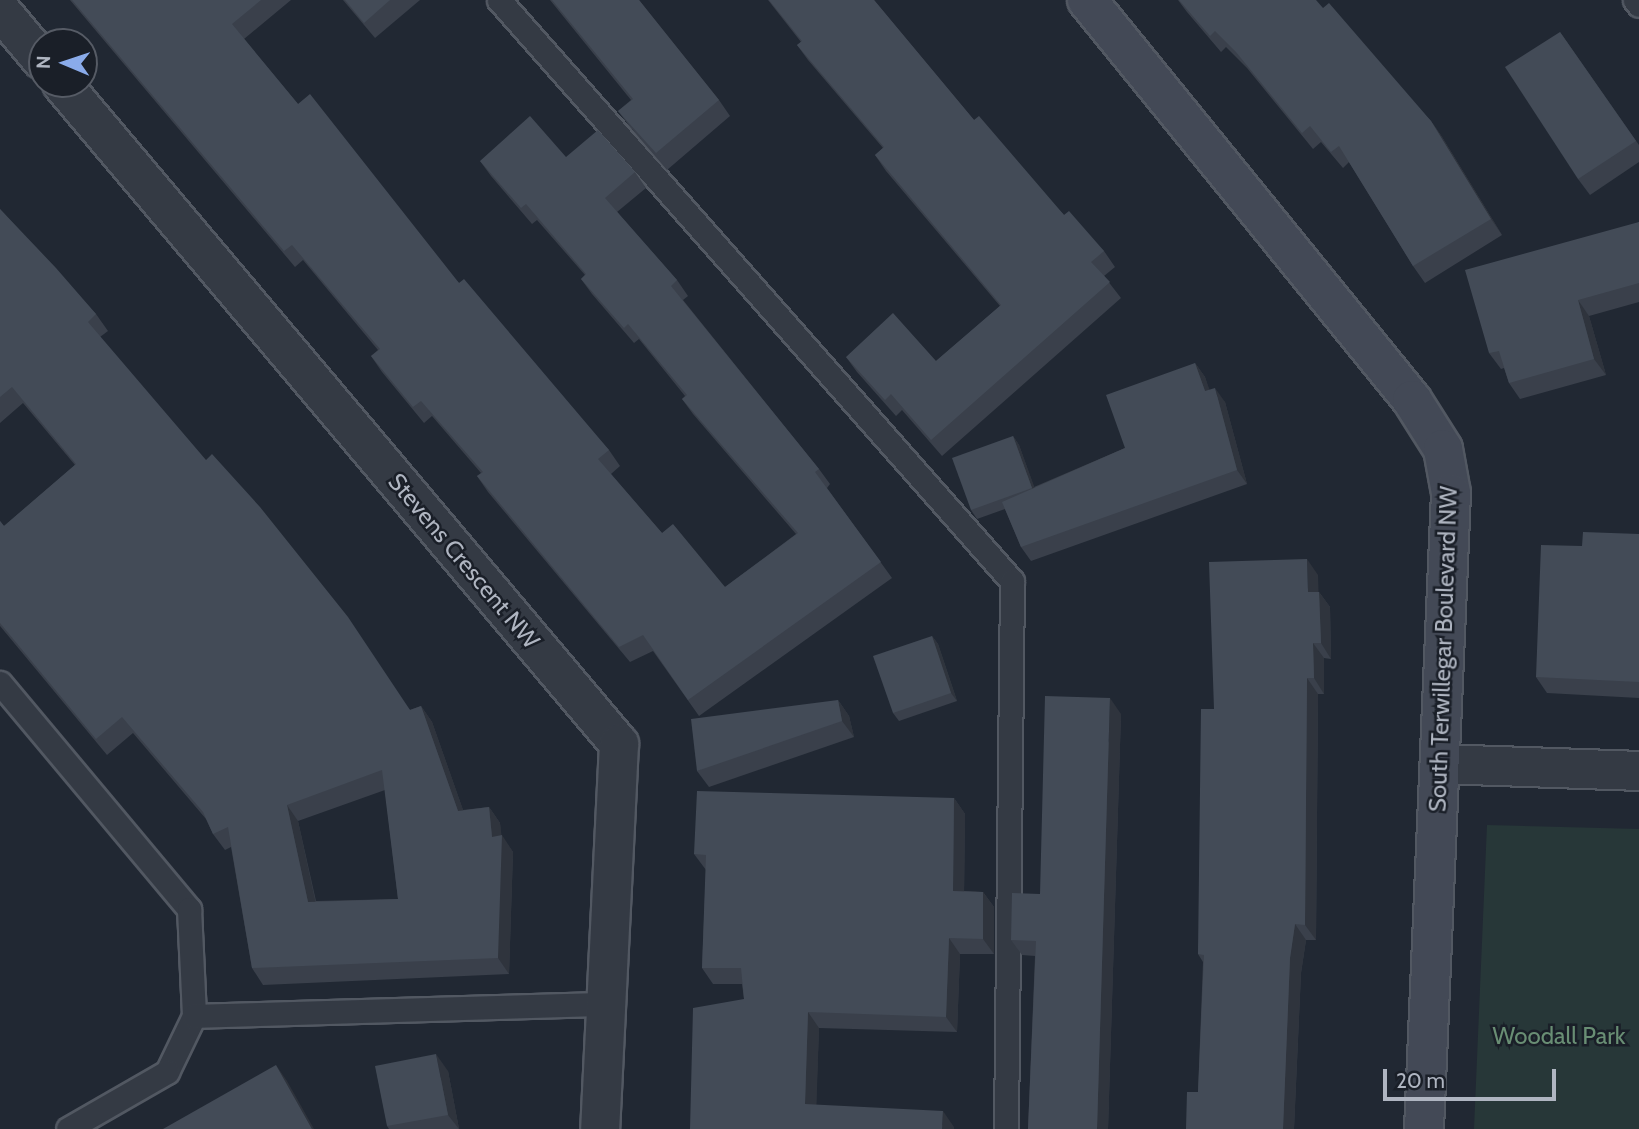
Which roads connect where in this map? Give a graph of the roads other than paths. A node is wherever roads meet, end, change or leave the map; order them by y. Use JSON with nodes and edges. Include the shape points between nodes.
{"nodes":[{"id":1,"x":499,"y":0,"type":"edge"},
{"id":2,"x":1087,"y":0,"type":"edge"},
{"id":3,"x":1634,"y":0,"type":"edge"},
{"id":4,"x":1639,"y":5,"type":"edge"},
{"id":5,"x":0,"y":10,"type":"edge"},
{"id":6,"x":28,"y":43,"type":"edge"},
{"id":7,"x":74,"y":98,"type":"edge"},
{"id":8,"x":0,"y":683,"type":"edge"},
{"id":9,"x":1440,"y":764,"type":"junction"},
{"id":10,"x":1639,"y":771,"type":"edge"},
{"id":11,"x":605,"y":1004,"type":"junction"},
{"id":12,"x":194,"y":1016,"type":"junction"},
{"id":13,"x":68,"y":1129,"type":"edge"},
{"id":14,"x":600,"y":1129,"type":"edge"},
{"id":15,"x":1006,"y":1129,"type":"edge"},
{"id":16,"x":1424,"y":1129,"type":"edge"}],
"edges":[{"from":1,"to":15,"type":"lane","via":[[1012,581]]},
{"from":2,"to":9,"type":"street","name":"South Terwillegar Boulevard NW","via":[[1412,400],[1443,449],[1451,493]]},
{"from":3,"to":4,"type":"lane"},
{"from":5,"to":6,"type":"street"},
{"from":7,"to":11,"type":"street","name":"Stevens Crescent NW","via":[[618,744]]},
{"from":8,"to":12,"type":"lane","via":[[189,909]]},
{"from":9,"to":10,"type":"street"},
{"from":9,"to":16,"type":"street","name":"South Terwillegar Boulevard NW"},
{"from":11,"to":12,"type":"lane"},
{"from":11,"to":14,"type":"street","name":"Stevens Crescent NW"},
{"from":12,"to":13,"type":"lane","via":[[167,1072]]}]}
